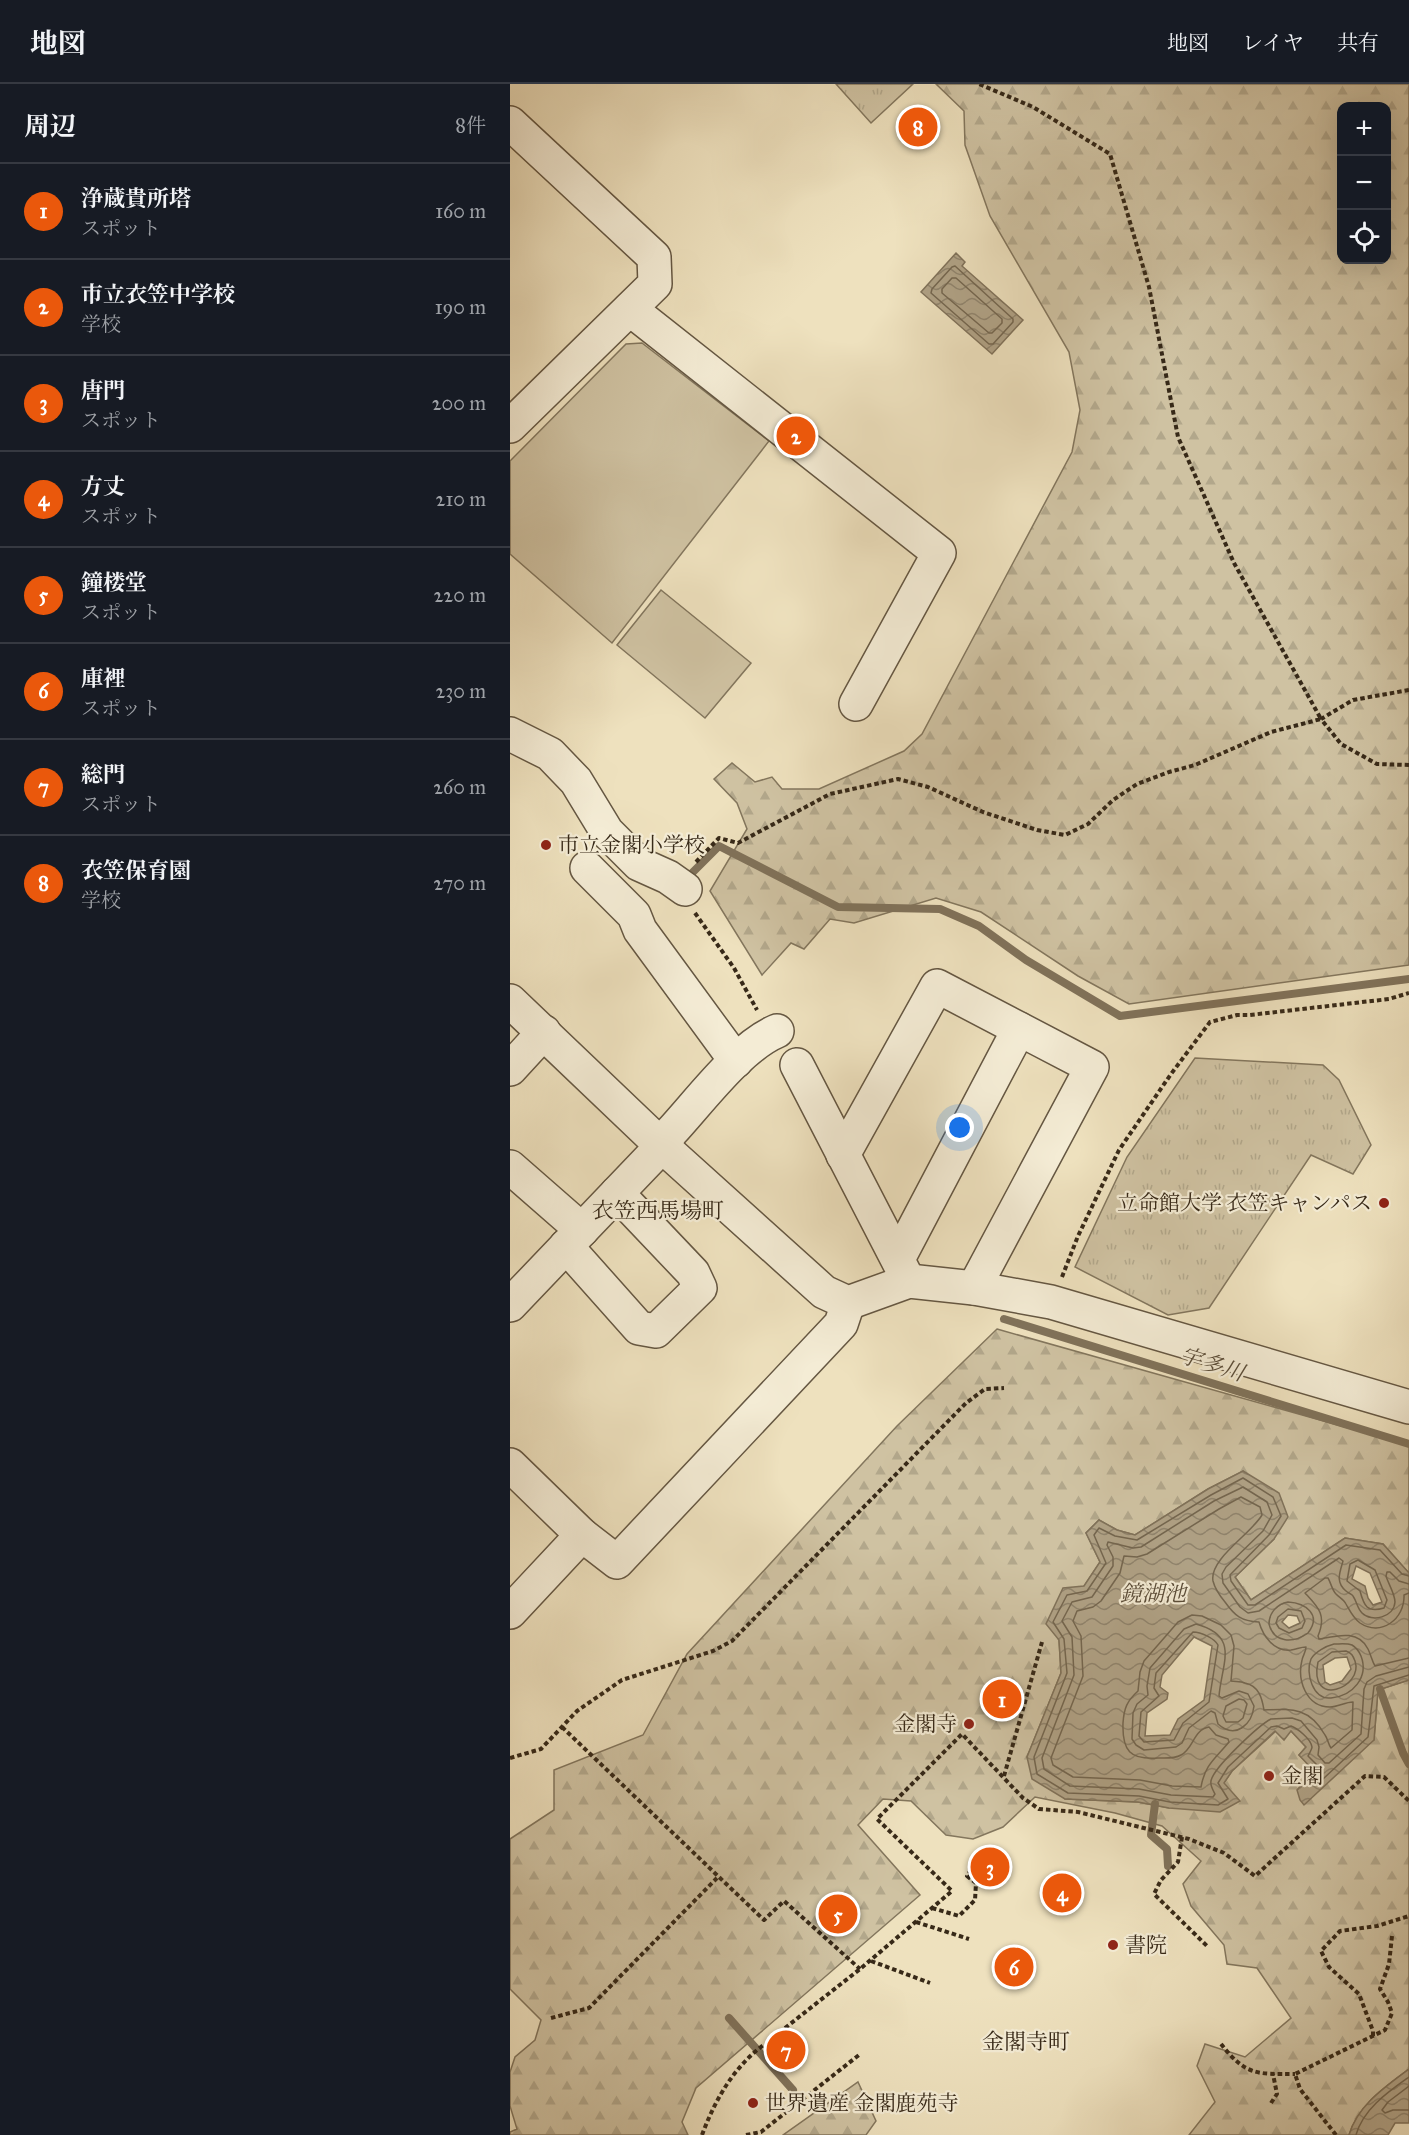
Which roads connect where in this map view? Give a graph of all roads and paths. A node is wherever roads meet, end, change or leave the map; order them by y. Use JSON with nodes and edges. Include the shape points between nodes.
{"nodes":[{"id":1,"x":979,"y":84,"type":"edge"},
{"id":2,"x":514,"y":135,"type":"edge"},
{"id":3,"x":630,"y":309,"type":"junction"},
{"id":4,"x":510,"y":426,"type":"edge"},
{"id":5,"x":1409,"y":690,"type":"edge"},
{"id":6,"x":856,"y":704,"type":"dead end"},
{"id":7,"x":1321,"y":719,"type":"junction"},
{"id":8,"x":510,"y":734,"type":"edge"},
{"id":9,"x":1409,"y":765,"type":"edge"},
{"id":10,"x":587,"y":868,"type":"dead end"},
{"id":11,"x":690,"y":877,"type":"joint"},
{"id":12,"x":1409,"y":993,"type":"edge"},
{"id":13,"x":510,"y":1001,"type":"edge"},
{"id":14,"x":1019,"y":1029,"type":"junction"},
{"id":15,"x":777,"y":1031,"type":"dead end"},
{"id":16,"x":544,"y":1032,"type":"junction"},
{"id":17,"x":736,"y":1061,"type":"junction"},
{"id":18,"x":797,"y":1065,"type":"dead end"},
{"id":19,"x":510,"y":1069,"type":"edge"},
{"id":20,"x":662,"y":1146,"type":"junction"},
{"id":21,"x":843,"y":1155,"type":"junction"},
{"id":22,"x":510,"y":1167,"type":"edge"},
{"id":23,"x":617,"y":1193,"type":"junction"},
{"id":24,"x":574,"y":1238,"type":"junction"},
{"id":25,"x":903,"y":1270,"type":"junction"},
{"id":26,"x":974,"y":1288,"type":"junction"},
{"id":27,"x":511,"y":1302,"type":"edge"},
{"id":28,"x":1051,"y":1302,"type":"junction"},
{"id":29,"x":848,"y":1303,"type":"junction"},
{"id":30,"x":1004,"y":1388,"type":"dead end"},
{"id":31,"x":1409,"y":1407,"type":"edge"},
{"id":32,"x":510,"y":1465,"type":"edge"},
{"id":33,"x":582,"y":1535,"type":"junction"},
{"id":34,"x":510,"y":1612,"type":"edge"},
{"id":35,"x":1042,"y":1642,"type":"dead end"},
{"id":36,"x":562,"y":1726,"type":"junction"},
{"id":37,"x":510,"y":1758,"type":"edge"},
{"id":38,"x":1004,"y":1776,"type":"junction"},
{"id":39,"x":1409,"y":1801,"type":"edge"},
{"id":40,"x":1182,"y":1837,"type":"junction"},
{"id":41,"x":971,"y":1870,"type":"dead end"},
{"id":42,"x":717,"y":1878,"type":"junction"},
{"id":43,"x":932,"y":1908,"type":"junction"},
{"id":44,"x":1409,"y":1917,"type":"edge"},
{"id":45,"x":915,"y":1922,"type":"junction"},
{"id":46,"x":1392,"y":1936,"type":"dead end"},
{"id":47,"x":969,"y":1939,"type":"dead end"},
{"id":48,"x":1208,"y":1947,"type":"dead end"},
{"id":49,"x":870,"y":1961,"type":"junction"},
{"id":50,"x":860,"y":1969,"type":"junction"},
{"id":51,"x":930,"y":1983,"type":"dead end"},
{"id":52,"x":551,"y":2018,"type":"dead end"},
{"id":53,"x":785,"y":2028,"type":"dead end"},
{"id":54,"x":1373,"y":2037,"type":"junction"},
{"id":55,"x":1221,"y":2044,"type":"dead end"},
{"id":56,"x":763,"y":2045,"type":"dead end"},
{"id":57,"x":859,"y":2055,"type":"dead end"},
{"id":58,"x":1273,"y":2074,"type":"junction"},
{"id":59,"x":1295,"y":2074,"type":"junction"},
{"id":60,"x":1271,"y":2103,"type":"dead end"},
{"id":61,"x":702,"y":2135,"type":"edge"},
{"id":62,"x":746,"y":2135,"type":"edge"},
{"id":63,"x":1336,"y":2135,"type":"edge"}],
"edges":[{"from":1,"to":7,"type":"path","via":[[1033,107],[1110,154],[1149,287],[1178,436],[1234,563]]},
{"from":2,"to":3,"type":"street","via":[[654,257],[655,284]]},
{"from":3,"to":4,"type":"street"},
{"from":3,"to":6,"type":"street","via":[[939,553]]},
{"from":5,"to":7,"type":"path","via":[[1353,700]]},
{"from":7,"to":9,"type":"path","via":[[1341,744],[1377,764]]},
{"from":7,"to":11,"type":"path","via":[[1271,732],[1195,765],[1137,784],[1088,824],[1065,835],[983,812],[928,787],[898,779],[830,794],[738,843],[718,838]]},
{"from":8,"to":11,"type":"street","via":[[550,754],[576,781],[607,832],[639,864],[668,876]]},
{"from":10,"to":17,"type":"street","via":[[634,915],[640,930]]},
{"from":12,"to":28,"type":"path","via":[[1389,999],[1237,1015],[1210,1022],[1119,1150]]},
{"from":13,"to":16,"type":"street"},
{"from":14,"to":21,"type":"street","via":[[937,986]]},
{"from":14,"to":25,"type":"street"},
{"from":14,"to":26,"type":"street","via":[[1092,1067]]},
{"from":15,"to":17,"type":"street"},
{"from":16,"to":19,"type":"street"},
{"from":16,"to":20,"type":"street"},
{"from":17,"to":20,"type":"street","via":[[670,1132]]},
{"from":18,"to":21,"type":"street"},
{"from":20,"to":23,"type":"street"},
{"from":20,"to":29,"type":"street","via":[[824,1292]]},
{"from":21,"to":25,"type":"street"},
{"from":22,"to":24,"type":"street"},
{"from":23,"to":24,"type":"street"},
{"from":23,"to":24,"type":"street","via":[[693,1273],[699,1288],[656,1331],[639,1328]]},
{"from":24,"to":27,"type":"street"},
{"from":25,"to":26,"type":"street"},
{"from":25,"to":29,"type":"street"},
{"from":26,"to":28,"type":"street"},
{"from":28,"to":31,"type":"street"},
{"from":29,"to":33,"type":"street","via":[[842,1324],[617,1562]]},
{"from":30,"to":36,"type":"path","via":[[986,1389],[966,1403],[732,1641],[713,1652],[622,1680]]},
{"from":32,"to":33,"type":"street"},
{"from":33,"to":34,"type":"street"},
{"from":35,"to":38,"type":"path"},
{"from":36,"to":37,"type":"path","via":[[541,1749]]},
{"from":36,"to":42,"type":"path"},
{"from":38,"to":40,"type":"path","via":[[1039,1809],[1078,1812]]},
{"from":38,"to":43,"type":"path","via":[[962,1734],[877,1819],[952,1891]]},
{"from":39,"to":40,"type":"path","via":[[1384,1777],[1365,1776],[1255,1876],[1224,1853]]},
{"from":40,"to":48,"type":"path","via":[[1178,1862],[1154,1894]]},
{"from":41,"to":43,"type":"path","via":[[967,1876],[976,1883],[975,1900],[959,1916]]},
{"from":42,"to":50,"type":"path","via":[[764,1920],[784,1901]]},
{"from":42,"to":52,"type":"path","via":[[589,2008]]},
{"from":43,"to":45,"type":"path"},
{"from":44,"to":54,"type":"path","via":[[1340,1931],[1321,1951],[1329,1967],[1359,1994]]},
{"from":45,"to":47,"type":"path"},
{"from":45,"to":49,"type":"path"},
{"from":46,"to":54,"type":"path","via":[[1389,1964],[1380,1989],[1392,2013],[1385,2030]]},
{"from":49,"to":50,"type":"path"},
{"from":49,"to":51,"type":"path"},
{"from":50,"to":53,"type":"path"},
{"from":54,"to":59,"type":"path"},
{"from":55,"to":58,"type":"path","via":[[1232,2059],[1249,2070]]},
{"from":56,"to":61,"type":"path","via":[[727,2084]]},
{"from":57,"to":62,"type":"path","via":[[761,2132]]},
{"from":58,"to":59,"type":"path"},
{"from":58,"to":60,"type":"path","via":[[1277,2094]]},
{"from":59,"to":63,"type":"path","via":[[1300,2089]]}]}
